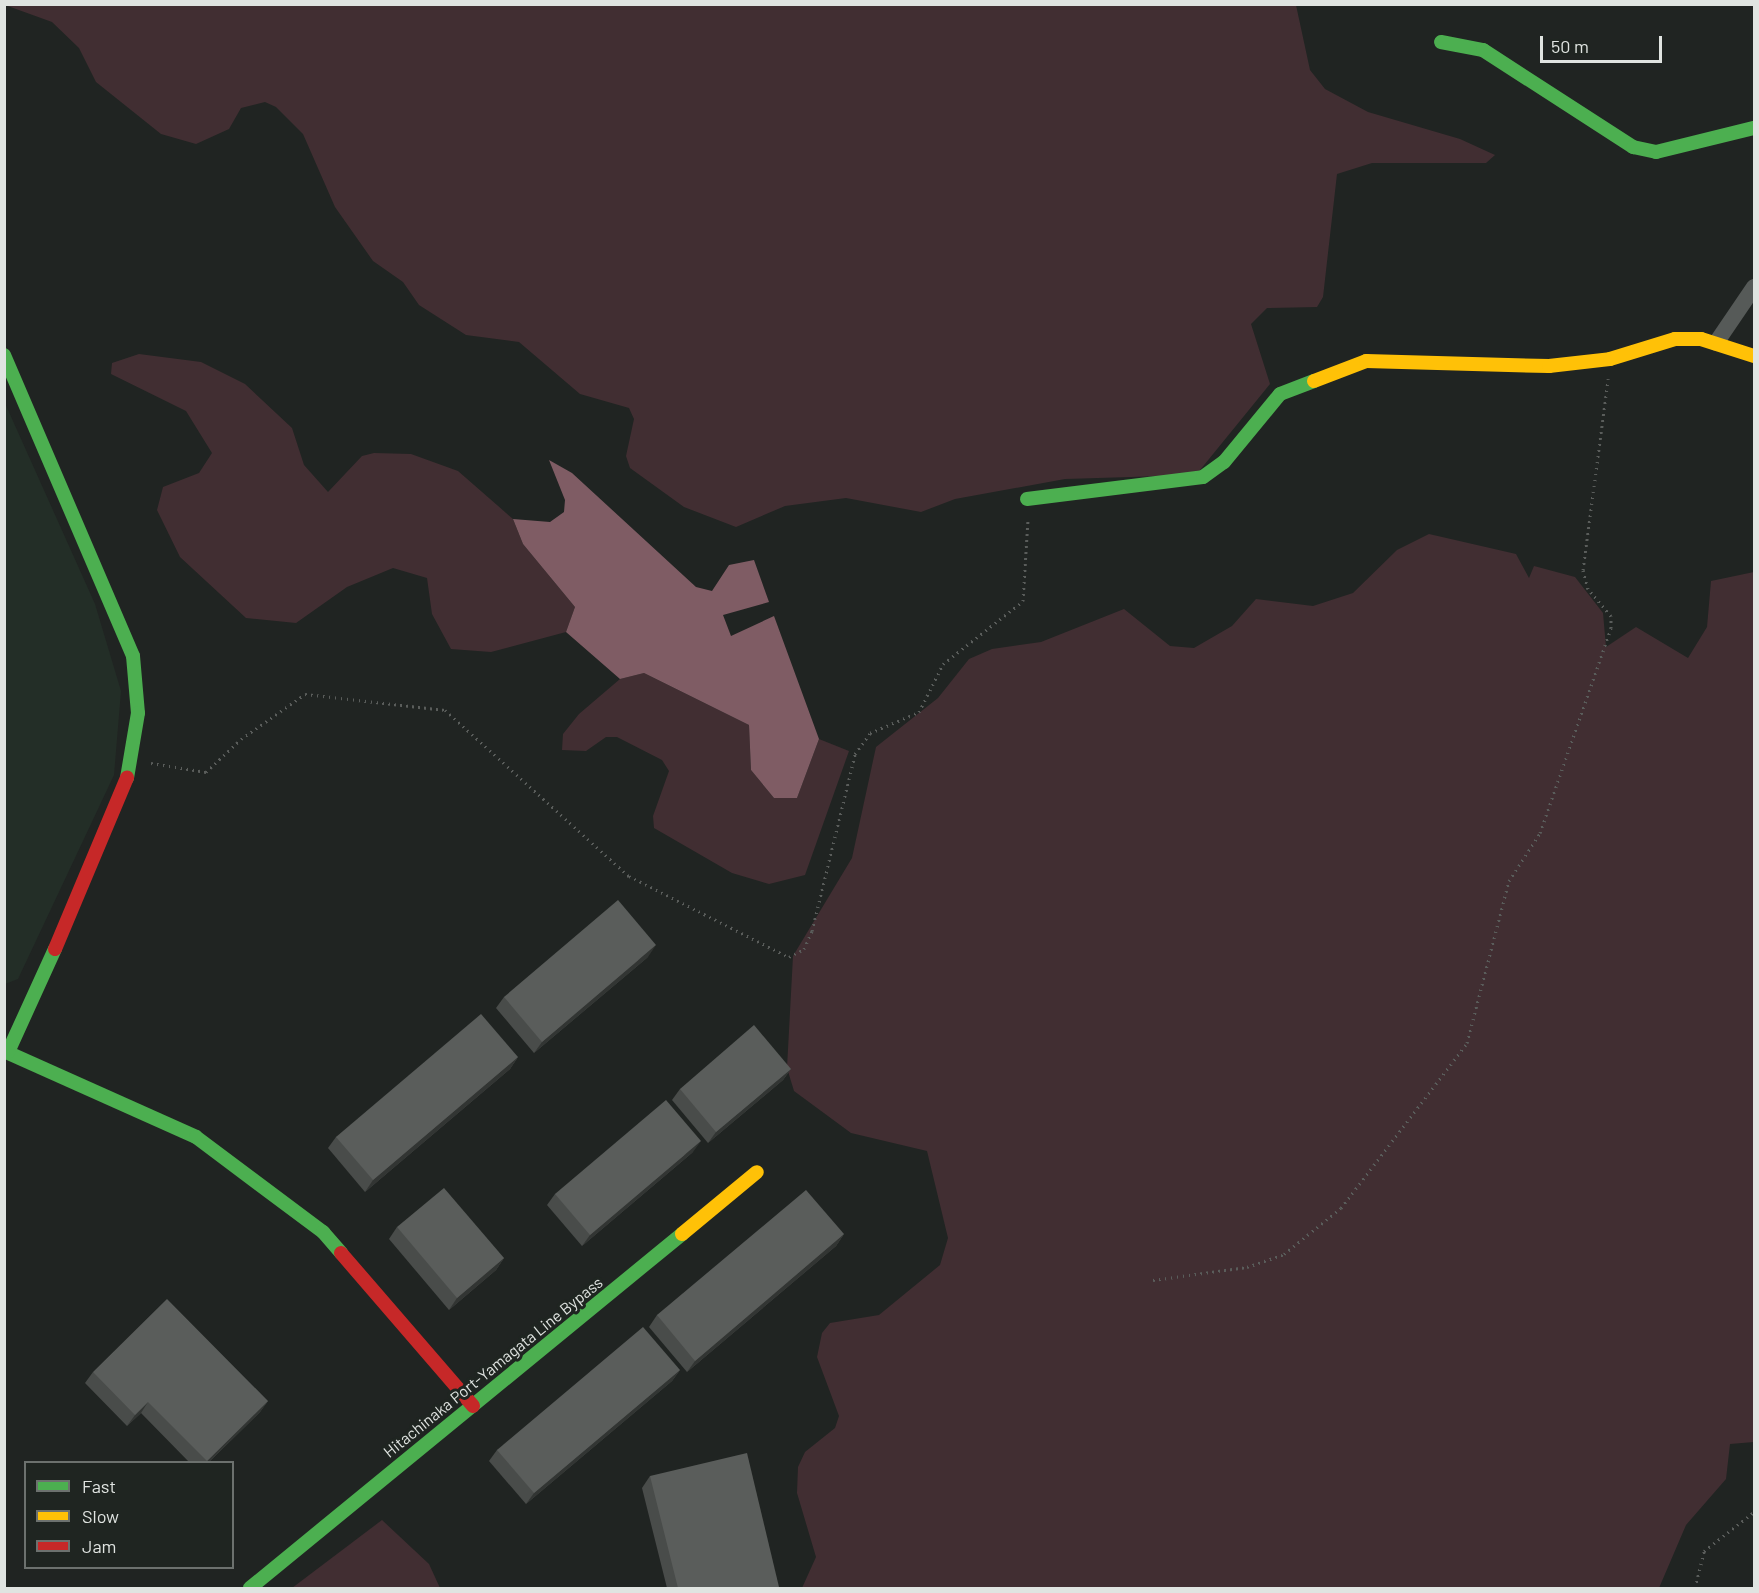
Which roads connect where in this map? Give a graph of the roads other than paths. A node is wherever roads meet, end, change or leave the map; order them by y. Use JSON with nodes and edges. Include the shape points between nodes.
{"nodes":[{"id":1,"x":1441,"y":42,"type":"dead end"},
{"id":2,"x":1755,"y":128,"type":"edge"},
{"id":3,"x":1755,"y":287,"type":"edge"},
{"id":4,"x":1716,"y":344,"type":"junction"},
{"id":5,"x":4,"y":355,"type":"edge"},
{"id":6,"x":1755,"y":356,"type":"edge"},
{"id":7,"x":1027,"y":499,"type":"road end"},
{"id":8,"x":6,"y":1052,"type":"edge"},
{"id":9,"x":757,"y":1172,"type":"dead end"},
{"id":10,"x":472,"y":1406,"type":"junction"},
{"id":11,"x":250,"y":1588,"type":"edge"}],
"edges":[{"from":1,"to":2,"type":"street","via":[[1483,50],[1549,88],[1633,147],[1656,152]]},
{"from":3,"to":4,"type":"street"},
{"from":4,"to":6,"type":"street"},
{"from":4,"to":7,"type":"street","via":[[1675,339],[1610,359],[1549,366],[1366,361],[1280,394],[1224,462],[1203,477]]},
{"from":5,"to":8,"type":"street","via":[[133,656],[138,713],[134,760],[113,823]]},
{"from":8,"to":10,"type":"street","via":[[196,1137],[323,1232]]},
{"from":9,"to":10,"type":"street","name":"Hitachinaka Port-Yamagata Line Bypass"},
{"from":10,"to":11,"type":"street","name":"Hitachinaka Port-Yamagata Line Bypass"}]}
